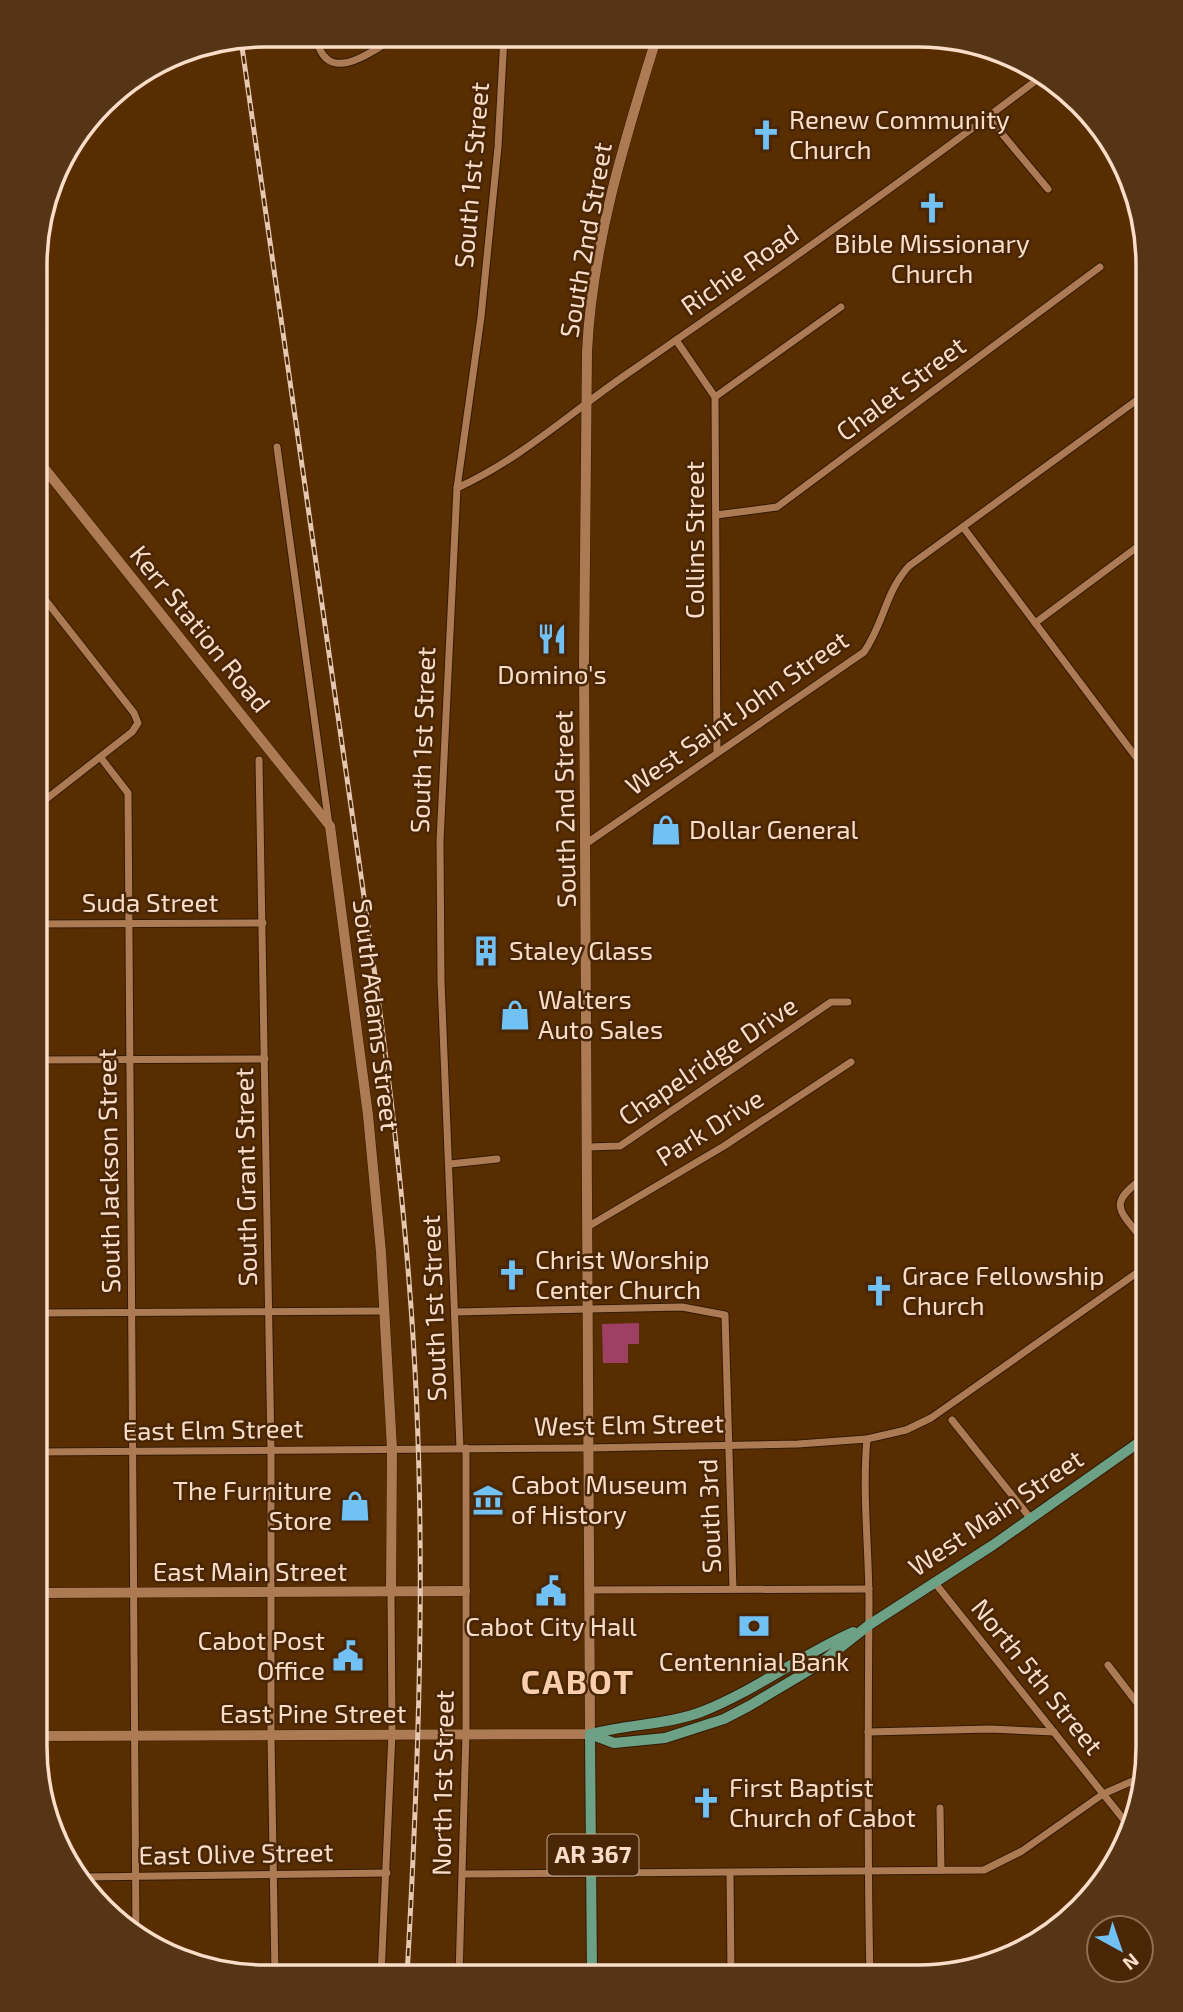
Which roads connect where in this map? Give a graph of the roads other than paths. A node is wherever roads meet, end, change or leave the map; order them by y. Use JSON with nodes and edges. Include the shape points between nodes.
{"nodes":[{"id":1,"x":653,"y":47,"type":"edge"},
{"id":2,"x":322,"y":48,"type":"edge"},
{"id":3,"x":379,"y":48,"type":"edge"},
{"id":4,"x":503,"y":48,"type":"edge"},
{"id":5,"x":1035,"y":81,"type":"edge"},
{"id":6,"x":988,"y":117,"type":"junction"},
{"id":7,"x":1048,"y":189,"type":"dead end"},
{"id":8,"x":1100,"y":267,"type":"dead end"},
{"id":9,"x":841,"y":307,"type":"dead end"},
{"id":10,"x":677,"y":340,"type":"junction"},
{"id":11,"x":715,"y":397,"type":"junction"},
{"id":12,"x":1136,"y":401,"type":"edge"},
{"id":13,"x":586,"y":404,"type":"junction"},
{"id":14,"x":277,"y":447,"type":"dead end"},
{"id":15,"x":47,"y":471,"type":"edge"},
{"id":16,"x":457,"y":488,"type":"junction"},
{"id":17,"x":716,"y":515,"type":"junction"},
{"id":18,"x":963,"y":527,"type":"junction"},
{"id":19,"x":1136,"y":549,"type":"edge"},
{"id":20,"x":47,"y":603,"type":"edge"},
{"id":21,"x":1035,"y":623,"type":"junction"},
{"id":22,"x":717,"y":752,"type":"junction"},
{"id":23,"x":101,"y":758,"type":"junction"},
{"id":24,"x":1136,"y":758,"type":"edge"},
{"id":25,"x":259,"y":760,"type":"dead end"},
{"id":26,"x":47,"y":799,"type":"edge"},
{"id":27,"x":330,"y":826,"type":"junction"},
{"id":28,"x":587,"y":843,"type":"junction"},
{"id":29,"x":263,"y":923,"type":"junction"},
{"id":30,"x":47,"y":924,"type":"edge"},
{"id":31,"x":128,"y":924,"type":"junction"},
{"id":32,"x":848,"y":1002,"type":"dead end"},
{"id":33,"x":265,"y":1059,"type":"junction"},
{"id":34,"x":47,"y":1060,"type":"edge"},
{"id":35,"x":128,"y":1060,"type":"junction"},
{"id":36,"x":850,"y":1062,"type":"dead end"},
{"id":37,"x":588,"y":1147,"type":"junction"},
{"id":38,"x":497,"y":1159,"type":"dead end"},
{"id":39,"x":450,"y":1164,"type":"junction"},
{"id":40,"x":1135,"y":1183,"type":"edge"},
{"id":41,"x":589,"y":1226,"type":"junction"},
{"id":42,"x":1135,"y":1230,"type":"edge"},
{"id":43,"x":1135,"y":1274,"type":"edge"},
{"id":44,"x":589,"y":1310,"type":"junction"},
{"id":45,"x":132,"y":1311,"type":"junction"},
{"id":46,"x":269,"y":1311,"type":"junction"},
{"id":47,"x":385,"y":1311,"type":"junction"},
{"id":48,"x":455,"y":1312,"type":"junction"},
{"id":49,"x":47,"y":1313,"type":"edge"},
{"id":50,"x":952,"y":1420,"type":"dead end"},
{"id":51,"x":867,"y":1438,"type":"junction"},
{"id":52,"x":729,"y":1444,"type":"junction"},
{"id":53,"x":1136,"y":1445,"type":"edge"},
{"id":54,"x":463,"y":1448,"type":"junction"},
{"id":55,"x":587,"y":1448,"type":"junction"},
{"id":56,"x":392,"y":1449,"type":"junction"},
{"id":57,"x":271,"y":1450,"type":"junction"},
{"id":58,"x":47,"y":1452,"type":"edge"},
{"id":59,"x":131,"y":1453,"type":"junction"},
{"id":60,"x":1031,"y":1519,"type":"junction"},
{"id":61,"x":935,"y":1583,"type":"junction"},
{"id":62,"x":869,"y":1588,"type":"junction"},
{"id":63,"x":733,"y":1589,"type":"junction"},
{"id":64,"x":588,"y":1590,"type":"junction"},
{"id":65,"x":465,"y":1591,"type":"junction"},
{"id":66,"x":272,"y":1592,"type":"junction"},
{"id":67,"x":391,"y":1592,"type":"junction"},
{"id":68,"x":47,"y":1593,"type":"edge"},
{"id":69,"x":132,"y":1594,"type":"junction"},
{"id":70,"x":869,"y":1625,"type":"junction"},
{"id":71,"x":1108,"y":1665,"type":"dead end"},
{"id":72,"x":1135,"y":1700,"type":"edge"},
{"id":73,"x":867,"y":1732,"type":"junction"},
{"id":74,"x":1054,"y":1732,"type":"junction"},
{"id":75,"x":391,"y":1733,"type":"junction"},
{"id":76,"x":466,"y":1733,"type":"junction"},
{"id":77,"x":590,"y":1734,"type":"junction"},
{"id":78,"x":135,"y":1735,"type":"junction"},
{"id":79,"x":47,"y":1736,"type":"edge"},
{"id":80,"x":271,"y":1737,"type":"junction"},
{"id":81,"x":1133,"y":1781,"type":"edge"},
{"id":82,"x":1103,"y":1794,"type":"junction"},
{"id":83,"x":940,"y":1808,"type":"dead end"},
{"id":84,"x":1123,"y":1819,"type":"edge"},
{"id":85,"x":941,"y":1870,"type":"junction"},
{"id":86,"x":868,"y":1871,"type":"junction"},
{"id":87,"x":387,"y":1873,"type":"junction"},
{"id":88,"x":593,"y":1873,"type":"junction"},
{"id":89,"x":730,"y":1873,"type":"junction"},
{"id":90,"x":464,"y":1874,"type":"junction"},
{"id":91,"x":135,"y":1875,"type":"junction"},
{"id":92,"x":272,"y":1875,"type":"junction"},
{"id":93,"x":90,"y":1877,"type":"edge"},
{"id":94,"x":136,"y":1923,"type":"edge"},
{"id":95,"x":275,"y":1965,"type":"edge"},
{"id":96,"x":382,"y":1965,"type":"edge"},
{"id":97,"x":460,"y":1965,"type":"edge"},
{"id":98,"x":592,"y":1965,"type":"edge"},
{"id":99,"x":731,"y":1965,"type":"edge"},
{"id":100,"x":870,"y":1965,"type":"edge"}],
"edges":[{"from":1,"to":13,"type":"main road","name":"South 2nd Street","number":"AR 367","via":[[624,141],[600,249],[588,322]]},
{"from":2,"to":3,"type":"street","via":[[325,56],[342,65],[362,60]]},
{"from":4,"to":16,"type":"street","name":"South 1st Street","via":[[482,305]]},
{"from":5,"to":6,"type":"street","name":"Richie Road"},
{"from":6,"to":7,"type":"street"},
{"from":6,"to":10,"type":"street","name":"Richie Road"},
{"from":8,"to":17,"type":"street","name":"Chalet Street","via":[[777,507]]},
{"from":9,"to":11,"type":"street"},
{"from":10,"to":11,"type":"street"},
{"from":10,"to":13,"type":"street","name":"Richie Road"},
{"from":11,"to":17,"type":"street","name":"Collins Street"},
{"from":12,"to":18,"type":"street","name":"West Saint John Street"},
{"from":13,"to":16,"type":"street","name":"Richie Road","via":[[502,466]]},
{"from":13,"to":28,"type":"main road","name":"South 2nd Street","number":"AR 367"},
{"from":14,"to":27,"type":"street","name":"South Adams Street"},
{"from":15,"to":27,"type":"main road","name":"Kerr Station Road"},
{"from":16,"to":39,"type":"street","name":"South 1st Street","via":[[439,917]]},
{"from":17,"to":22,"type":"street","name":"Collins Street"},
{"from":18,"to":21,"type":"street"},
{"from":18,"to":22,"type":"street","name":"West Saint John Street","via":[[895,581],[864,652]]},
{"from":19,"to":21,"type":"street"},
{"from":20,"to":23,"type":"street","via":[[138,723]]},
{"from":21,"to":24,"type":"street"},
{"from":22,"to":28,"type":"street","name":"West Saint John Street"},
{"from":23,"to":26,"type":"street"},
{"from":23,"to":31,"type":"street","name":"South Jackson Street","via":[[128,793]]},
{"from":25,"to":29,"type":"street","name":"South Grant Street"},
{"from":27,"to":47,"type":"main road","name":"South Adams Street","via":[[368,1115]]},
{"from":28,"to":37,"type":"main road","name":"South 2nd Street","number":"AR 367"},
{"from":29,"to":31,"type":"street","name":"Suda Street"},
{"from":29,"to":33,"type":"street","name":"South Grant Street"},
{"from":30,"to":31,"type":"street","name":"Suda Street"},
{"from":31,"to":35,"type":"street","name":"South Jackson Street"},
{"from":32,"to":37,"type":"street","name":"Chapelridge Drive","via":[[831,1002],[620,1146]]},
{"from":33,"to":35,"type":"street"},
{"from":33,"to":46,"type":"street","name":"South Grant Street"},
{"from":34,"to":35,"type":"street"},
{"from":35,"to":45,"type":"street","name":"South Jackson Street"},
{"from":36,"to":41,"type":"street","name":"Park Drive","via":[[724,1146]]},
{"from":37,"to":41,"type":"main road","name":"South 2nd Street","number":"AR 367"},
{"from":38,"to":39,"type":"street"},
{"from":39,"to":48,"type":"street","name":"South 1st Street"},
{"from":40,"to":42,"type":"street","via":[[1119,1201],[1121,1212]]},
{"from":41,"to":44,"type":"main road","name":"South 2nd Street","number":"AR 367"},
{"from":43,"to":51,"type":"street","name":"West Elm Street","via":[[931,1418],[906,1430]]},
{"from":44,"to":48,"type":"street"},
{"from":44,"to":52,"type":"street","name":"South 3rd","via":[[682,1307],[725,1315]]},
{"from":44,"to":55,"type":"main road","name":"South 2nd Street","number":"AR 367"},
{"from":45,"to":46,"type":"street"},
{"from":45,"to":49,"type":"street"},
{"from":45,"to":59,"type":"street","name":"South Jackson Street"},
{"from":46,"to":47,"type":"street"},
{"from":46,"to":57,"type":"street","name":"South Grant Street"},
{"from":47,"to":56,"type":"main road","name":"South Adams Street"},
{"from":48,"to":54,"type":"street","name":"South 1st Street"},
{"from":50,"to":60,"type":"street"},
{"from":51,"to":52,"type":"street","name":"West Elm Street"},
{"from":51,"to":62,"type":"street"},
{"from":52,"to":55,"type":"street","name":"West Elm Street"},
{"from":52,"to":63,"type":"street","name":"South 3rd"},
{"from":53,"to":60,"type":"main road","name":"West Main Street"},
{"from":54,"to":55,"type":"street","name":"West Elm Street"},
{"from":54,"to":56,"type":"street","name":"West Elm Street"},
{"from":54,"to":65,"type":"street","name":"South 1st Street"},
{"from":55,"to":64,"type":"main road","name":"South 2nd Street","number":"AR 367"},
{"from":56,"to":57,"type":"street","name":"East Elm Street"},
{"from":56,"to":67,"type":"main road","name":"South Adams Street"},
{"from":57,"to":59,"type":"street","name":"East Elm Street"},
{"from":57,"to":66,"type":"street","name":"South Grant Street"},
{"from":58,"to":59,"type":"street","name":"East Elm Street"},
{"from":59,"to":69,"type":"street","name":"South Jackson Street"},
{"from":60,"to":61,"type":"main road","name":"West Main Street"},
{"from":61,"to":70,"type":"main road","name":"West Main Street"},
{"from":61,"to":74,"type":"street","name":"North 5th Street"},
{"from":62,"to":63,"type":"street"},
{"from":62,"to":70,"type":"street"},
{"from":63,"to":64,"type":"street"},
{"from":64,"to":77,"type":"main road","number":"AR 367"},
{"from":65,"to":67,"type":"main road","name":"East Main Street"},
{"from":65,"to":76,"type":"street","name":"North 1st Street"},
{"from":66,"to":67,"type":"main road","name":"East Main Street"},
{"from":66,"to":69,"type":"main road","name":"East Main Street"},
{"from":66,"to":80,"type":"street","name":"South Grant Street"},
{"from":67,"to":75,"type":"street"},
{"from":68,"to":69,"type":"main road","name":"East Main Street"},
{"from":69,"to":78,"type":"street","name":"South Jackson Street"},
{"from":70,"to":73,"type":"street"},
{"from":70,"to":77,"type":"main road","name":"West Main Street","via":[[816,1648],[700,1712]]},
{"from":71,"to":72,"type":"street"},
{"from":73,"to":74,"type":"street"},
{"from":73,"to":86,"type":"street"},
{"from":74,"to":82,"type":"street","name":"North 5th Street"},
{"from":75,"to":76,"type":"main road","name":"East Pine Street"},
{"from":75,"to":80,"type":"main road","name":"East Pine Street"},
{"from":75,"to":87,"type":"street"},
{"from":76,"to":77,"type":"main road","name":"East Pine Street"},
{"from":76,"to":90,"type":"street","name":"North 1st Street"},
{"from":77,"to":88,"type":"main road","number":"AR 367"},
{"from":78,"to":79,"type":"main road","name":"East Pine Street"},
{"from":78,"to":80,"type":"main road","name":"East Pine Street"},
{"from":78,"to":91,"type":"street","name":"South Jackson Street"},
{"from":80,"to":92,"type":"street","name":"South Grant Street"},
{"from":81,"to":82,"type":"street"},
{"from":82,"to":84,"type":"street","name":"North 5th Street"},
{"from":82,"to":85,"type":"street","via":[[1022,1851],[984,1870]]},
{"from":83,"to":85,"type":"street"},
{"from":85,"to":86,"type":"street"},
{"from":86,"to":89,"type":"street"},
{"from":86,"to":100,"type":"street"},
{"from":87,"to":92,"type":"street","name":"East Olive Street"},
{"from":87,"to":96,"type":"street"},
{"from":88,"to":89,"type":"street"},
{"from":88,"to":90,"type":"street"},
{"from":88,"to":98,"type":"main road","number":"AR 367"},
{"from":89,"to":99,"type":"street"},
{"from":90,"to":97,"type":"street","name":"North 1st Street"},
{"from":91,"to":92,"type":"street","name":"East Olive Street"},
{"from":91,"to":93,"type":"street","name":"East Olive Street"},
{"from":91,"to":94,"type":"street","name":"South Jackson Street"},
{"from":92,"to":95,"type":"street","name":"South Grant Street"}]}
